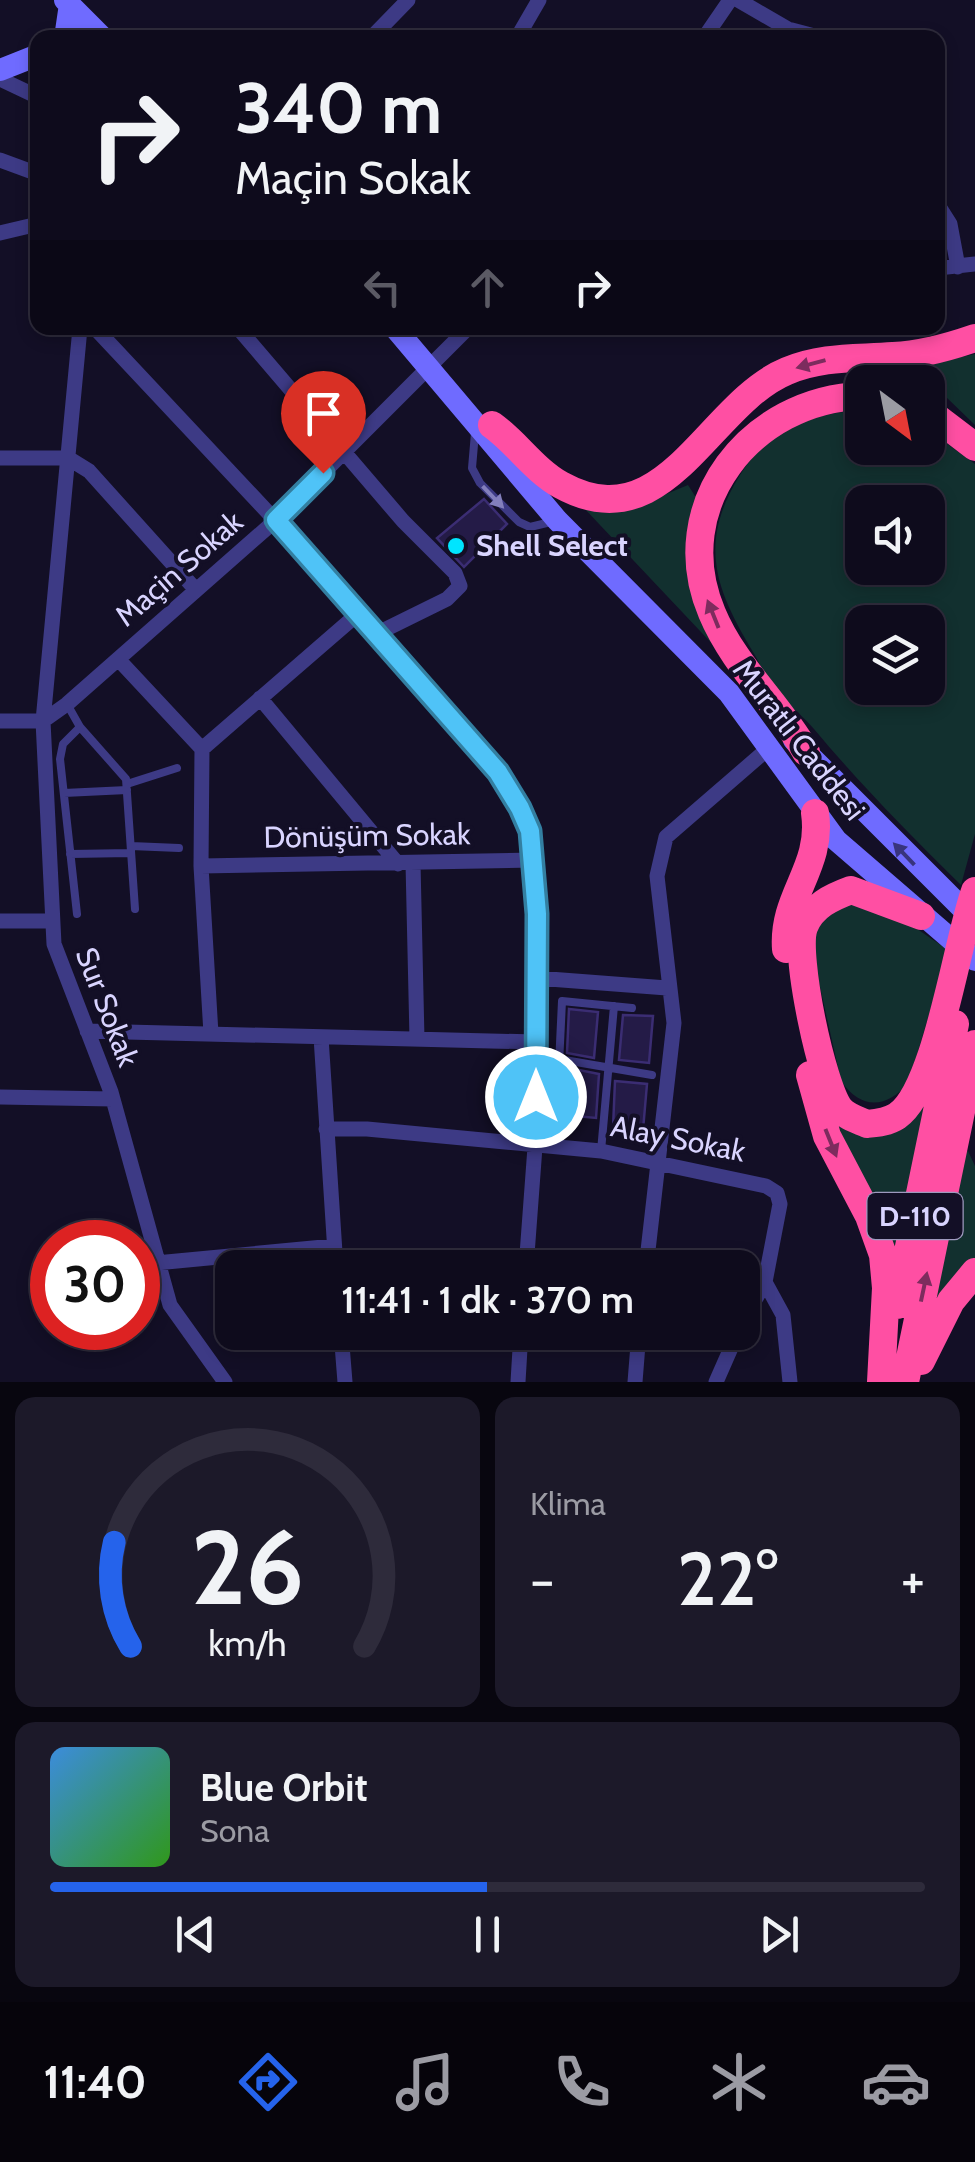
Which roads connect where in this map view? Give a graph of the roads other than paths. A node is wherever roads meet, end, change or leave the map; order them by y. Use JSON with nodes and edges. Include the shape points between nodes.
{"nodes":[{"id":1,"x":408,"y":0,"type":"edge"},
{"id":2,"x":539,"y":0,"type":"edge"},
{"id":3,"x":730,"y":0,"type":"edge"},
{"id":4,"x":738,"y":0,"type":"edge"},
{"id":5,"x":67,"y":2,"type":"edge"},
{"id":6,"x":66,"y":30,"type":"edge"},
{"id":7,"x":95,"y":30,"type":"edge"},
{"id":8,"x":379,"y":30,"type":"edge"},
{"id":9,"x":522,"y":30,"type":"edge"},
{"id":10,"x":709,"y":30,"type":"edge"},
{"id":11,"x":781,"y":30,"type":"edge"},
{"id":12,"x":30,"y":58,"type":"edge"},
{"id":13,"x":0,"y":70,"type":"edge"},
{"id":14,"x":0,"y":79,"type":"edge"},
{"id":15,"x":30,"y":93,"type":"edge"},
{"id":16,"x":0,"y":160,"type":"edge"},
{"id":17,"x":30,"y":171,"type":"edge"},
{"id":18,"x":945,"y":216,"type":"edge"},
{"id":19,"x":30,"y":226,"type":"edge"},
{"id":20,"x":0,"y":234,"type":"edge"},
{"id":21,"x":975,"y":264,"type":"edge"},
{"id":22,"x":958,"y":267,"type":"junction"},
{"id":23,"x":945,"y":268,"type":"edge"},
{"id":24,"x":79,"y":335,"type":"edge"},
{"id":25,"x":102,"y":335,"type":"edge"},
{"id":26,"x":244,"y":335,"type":"edge"},
{"id":27,"x":402,"y":335,"type":"edge"},
{"id":28,"x":460,"y":335,"type":"edge"},
{"id":29,"x":975,"y":338,"type":"edge"},
{"id":30,"x":429,"y":364,"type":"junction"},
{"id":31,"x":845,"y":398,"type":"edge"},
{"id":32,"x":945,"y":424,"type":"edge"},
{"id":33,"x":484,"y":427,"type":"junction"},
{"id":34,"x":975,"y":447,"type":"edge"},
{"id":35,"x":347,"y":450,"type":"junction"},
{"id":36,"x":0,"y":458,"type":"edge"},
{"id":37,"x":68,"y":458,"type":"junction"},
{"id":38,"x":276,"y":520,"type":"junction"},
{"id":39,"x":557,"y":520,"type":"junction"},
{"id":40,"x":196,"y":590,"type":"junction"},
{"id":41,"x":360,"y":612,"type":"junction"},
{"id":42,"x":378,"y":633,"type":"junction"},
{"id":43,"x":118,"y":660,"type":"junction"},
{"id":44,"x":260,"y":698,"type":"junction"},
{"id":45,"x":67,"y":704,"type":"junction"},
{"id":46,"x":0,"y":721,"type":"edge"},
{"id":47,"x":43,"y":721,"type":"junction"},
{"id":48,"x":80,"y":727,"type":"junction"},
{"id":49,"x":770,"y":747,"type":"junction"},
{"id":50,"x":202,"y":748,"type":"junction"},
{"id":51,"x":806,"y":752,"type":"junction"},
{"id":52,"x":176,"y":768,"type":"dead end"},
{"id":53,"x":127,"y":787,"type":"junction"},
{"id":54,"x":64,"y":793,"type":"junction"},
{"id":55,"x":815,"y":813,"type":"junction"},
{"id":56,"x":179,"y":848,"type":"dead end"},
{"id":57,"x":131,"y":849,"type":"junction"},
{"id":58,"x":70,"y":854,"type":"junction"},
{"id":59,"x":533,"y":860,"type":"junction"},
{"id":60,"x":405,"y":863,"type":"junction"},
{"id":61,"x":201,"y":866,"type":"junction"},
{"id":62,"x":975,"y":891,"type":"edge"},
{"id":63,"x":135,"y":910,"type":"dead end"},
{"id":64,"x":77,"y":914,"type":"dead end"},
{"id":65,"x":922,"y":916,"type":"junction"},
{"id":66,"x":0,"y":921,"type":"edge"},
{"id":67,"x":52,"y":921,"type":"junction"},
{"id":68,"x":975,"y":921,"type":"edge"},
{"id":69,"x":975,"y":929,"type":"edge"},
{"id":70,"x":975,"y":960,"type":"edge"},
{"id":71,"x":536,"y":978,"type":"junction"},
{"id":72,"x":668,"y":988,"type":"junction"},
{"id":73,"x":614,"y":1006,"type":"junction"},
{"id":74,"x":632,"y":1008,"type":"dead end"},
{"id":75,"x":87,"y":1031,"type":"junction"},
{"id":76,"x":211,"y":1034,"type":"junction"},
{"id":77,"x":320,"y":1037,"type":"junction"},
{"id":78,"x":417,"y":1040,"type":"junction"},
{"id":79,"x":966,"y":1048,"type":"edge"},
{"id":80,"x":535,"y":1049,"type":"junction"},
{"id":81,"x":559,"y":1059,"type":"junction"},
{"id":82,"x":610,"y":1068,"type":"junction"},
{"id":83,"x":652,"y":1075,"type":"dead end"},
{"id":84,"x":0,"y":1096,"type":"edge"},
{"id":85,"x":113,"y":1099,"type":"junction"},
{"id":86,"x":557,"y":1107,"type":"dead end"},
{"id":87,"x":326,"y":1129,"type":"junction"},
{"id":88,"x":535,"y":1147,"type":"junction"},
{"id":89,"x":975,"y":1148,"type":"edge"},
{"id":90,"x":600,"y":1151,"type":"junction"},
{"id":91,"x":656,"y":1160,"type":"junction"},
{"id":92,"x":145,"y":1220,"type":"edge"},
{"id":93,"x":334,"y":1246,"type":"junction"},
{"id":94,"x":334,"y":1250,"type":"edge"},
{"id":95,"x":527,"y":1250,"type":"edge"},
{"id":96,"x":648,"y":1250,"type":"edge"},
{"id":97,"x":160,"y":1262,"type":"edge"},
{"id":98,"x":975,"y":1272,"type":"edge"},
{"id":99,"x":160,"y":1274,"type":"edge"},
{"id":100,"x":765,"y":1282,"type":"junction"},
{"id":101,"x":760,"y":1291,"type":"edge"},
{"id":102,"x":342,"y":1350,"type":"edge"},
{"id":103,"x":521,"y":1350,"type":"edge"},
{"id":104,"x":638,"y":1350,"type":"edge"},
{"id":105,"x":730,"y":1350,"type":"edge"},
{"id":106,"x":224,"y":1382,"type":"edge"},
{"id":107,"x":345,"y":1382,"type":"edge"},
{"id":108,"x":518,"y":1382,"type":"edge"},
{"id":109,"x":634,"y":1382,"type":"edge"},
{"id":110,"x":716,"y":1382,"type":"edge"},
{"id":111,"x":790,"y":1382,"type":"edge"},
{"id":112,"x":881,"y":1382,"type":"edge"},
{"id":113,"x":905,"y":1382,"type":"edge"},
{"id":114,"x":916,"y":1382,"type":"edge"}],
"edges":[{"from":1,"to":8,"type":"street"},
{"from":2,"to":9,"type":"street"},
{"from":3,"to":10,"type":"street"},
{"from":4,"to":11,"type":"street"},
{"from":5,"to":6,"type":"main road"},
{"from":5,"to":7,"type":"main road"},
{"from":12,"to":13,"type":"main road"},
{"from":14,"to":15,"type":"street"},
{"from":16,"to":17,"type":"street"},
{"from":18,"to":22,"type":"street"},
{"from":19,"to":20,"type":"street"},
{"from":21,"to":22,"type":"street"},
{"from":22,"to":23,"type":"street"},
{"from":24,"to":37,"type":"street","name":"Sur Sokak"},
{"from":25,"to":38,"type":"street"},
{"from":26,"to":35,"type":"street"},
{"from":27,"to":30,"type":"main road","name":"Muratlı Caddesi"},
{"from":28,"to":30,"type":"street","name":"Maçin Sokak"},
{"from":29,"to":33,"type":"highway","one_way":true,"via":[[919,353],[836,357],[788,370],[734,405],[676,473],[631,495],[588,497],[562,486]]},
{"from":30,"to":33,"type":"main road","name":"Muratlı Caddesi","via":[[442,370]]},
{"from":30,"to":35,"type":"street","name":"Maçin Sokak"},
{"from":51,"to":31,"type":"highway","one_way":true,"via":[[736,658],[710,610],[702,521],[723,470],[757,431],[788,412]]},
{"from":32,"to":34,"type":"highway"},
{"from":33,"to":39,"type":"main road","name":"Muratlı Caddesi"},
{"from":33,"to":39,"type":"lane","one_way":true,"via":[[472,468],[480,483],[530,528]]},
{"from":33,"to":51,"type":"main road","name":"Muratlı Caddesi","via":[[647,600]]},
{"from":35,"to":38,"type":"street","name":"Maçin Sokak"},
{"from":35,"to":42,"type":"street","via":[[460,586]]},
{"from":36,"to":37,"type":"street"},
{"from":37,"to":40,"type":"street","via":[[89,471]]},
{"from":37,"to":47,"type":"street","name":"Sur Sokak"},
{"from":38,"to":40,"type":"street","name":"Maçin Sokak"},
{"from":38,"to":41,"type":"street"},
{"from":39,"to":49,"type":"main road","name":"Muratlı Caddesi","via":[[710,673]]},
{"from":40,"to":43,"type":"street","name":"Maçin Sokak"},
{"from":41,"to":42,"type":"street"},
{"from":41,"to":44,"type":"street"},
{"from":42,"to":59,"type":"street","via":[[508,786],[530,831]]},
{"from":43,"to":45,"type":"street","name":"Maçin Sokak"},
{"from":43,"to":50,"type":"street"},
{"from":44,"to":50,"type":"street"},
{"from":44,"to":60,"type":"street"},
{"from":45,"to":47,"type":"street","name":"Maçin Sokak"},
{"from":45,"to":48,"type":"lane"},
{"from":46,"to":47,"type":"street"},
{"from":47,"to":67,"type":"street","name":"Sur Sokak"},
{"from":48,"to":53,"type":"lane"},
{"from":48,"to":54,"type":"lane","via":[[63,744]]},
{"from":49,"to":55,"type":"main road","name":"Muratlı Caddesi"},
{"from":49,"to":72,"type":"street","via":[[666,837],[657,876]]},
{"from":50,"to":61,"type":"street"},
{"from":68,"to":51,"type":"main road","name":"Muratlı Caddesi","one_way":true},
{"from":52,"to":53,"type":"lane"},
{"from":53,"to":54,"type":"lane"},
{"from":53,"to":57,"type":"lane"},
{"from":54,"to":58,"type":"lane"},
{"from":55,"to":65,"type":"main road","name":"Muratlı Caddesi"},
{"from":55,"to":112,"type":"highway","one_way":true,"via":[[818,841],[792,900],[786,944],[820,1116],[883,1255]]},
{"from":56,"to":57,"type":"lane"},
{"from":57,"to":58,"type":"lane"},
{"from":57,"to":63,"type":"lane"},
{"from":58,"to":64,"type":"lane"},
{"from":59,"to":60,"type":"street","name":"Dönüşüm Sokak"},
{"from":59,"to":71,"type":"street"},
{"from":60,"to":61,"type":"street","name":"Dönüşüm Sokak"},
{"from":60,"to":78,"type":"street"},
{"from":61,"to":76,"type":"street"},
{"from":62,"to":65,"type":"highway","via":[[916,1090],[898,1116],[867,1124],[841,1110],[831,1093],[800,950],[806,922],[824,901],[852,890]]},
{"from":65,"to":70,"type":"main road","name":"Muratlı Caddesi"},
{"from":66,"to":67,"type":"street"},
{"from":67,"to":75,"type":"street","name":"Sur Sokak","via":[[54,944]]},
{"from":69,"to":79,"type":"highway","number":"D-110"},
{"from":71,"to":72,"type":"street"},
{"from":71,"to":80,"type":"street"},
{"from":72,"to":91,"type":"street","via":[[674,1022]]},
{"from":73,"to":74,"type":"lane"},
{"from":73,"to":81,"type":"lane","via":[[562,1001]]},
{"from":73,"to":82,"type":"lane"},
{"from":75,"to":76,"type":"street"},
{"from":75,"to":85,"type":"street","name":"Sur Sokak"},
{"from":76,"to":77,"type":"street"},
{"from":77,"to":78,"type":"street"},
{"from":77,"to":87,"type":"street"},
{"from":78,"to":80,"type":"street"},
{"from":79,"to":89,"type":"highway"},
{"from":79,"to":112,"type":"highway","number":"D-110"},
{"from":113,"to":79,"type":"highway","number":"D-110","one_way":true},
{"from":80,"to":81,"type":"lane"},
{"from":80,"to":88,"type":"street"},
{"from":81,"to":82,"type":"lane"},
{"from":81,"to":86,"type":"lane"},
{"from":82,"to":83,"type":"lane"},
{"from":82,"to":90,"type":"lane"},
{"from":84,"to":85,"type":"street"},
{"from":85,"to":92,"type":"street","name":"Sur Sokak"},
{"from":87,"to":88,"type":"street","name":"Alay Sokak"},
{"from":87,"to":93,"type":"street"},
{"from":88,"to":90,"type":"street","name":"Alay Sokak"},
{"from":88,"to":95,"type":"street"},
{"from":90,"to":91,"type":"street","name":"Alay Sokak"},
{"from":91,"to":96,"type":"street"},
{"from":91,"to":100,"type":"street","name":"Alay Sokak","via":[[777,1194]]},
{"from":93,"to":94,"type":"street"},
{"from":93,"to":97,"type":"street"},
{"from":98,"to":114,"type":"highway","via":[[943,1316]]},
{"from":99,"to":106,"type":"street","name":"Sur Sokak","via":[[170,1305]]},
{"from":100,"to":101,"type":"street"},
{"from":100,"to":111,"type":"street","via":[[783,1315]]},
{"from":102,"to":107,"type":"street"},
{"from":103,"to":108,"type":"street"},
{"from":104,"to":109,"type":"street"},
{"from":105,"to":110,"type":"street"}]}
